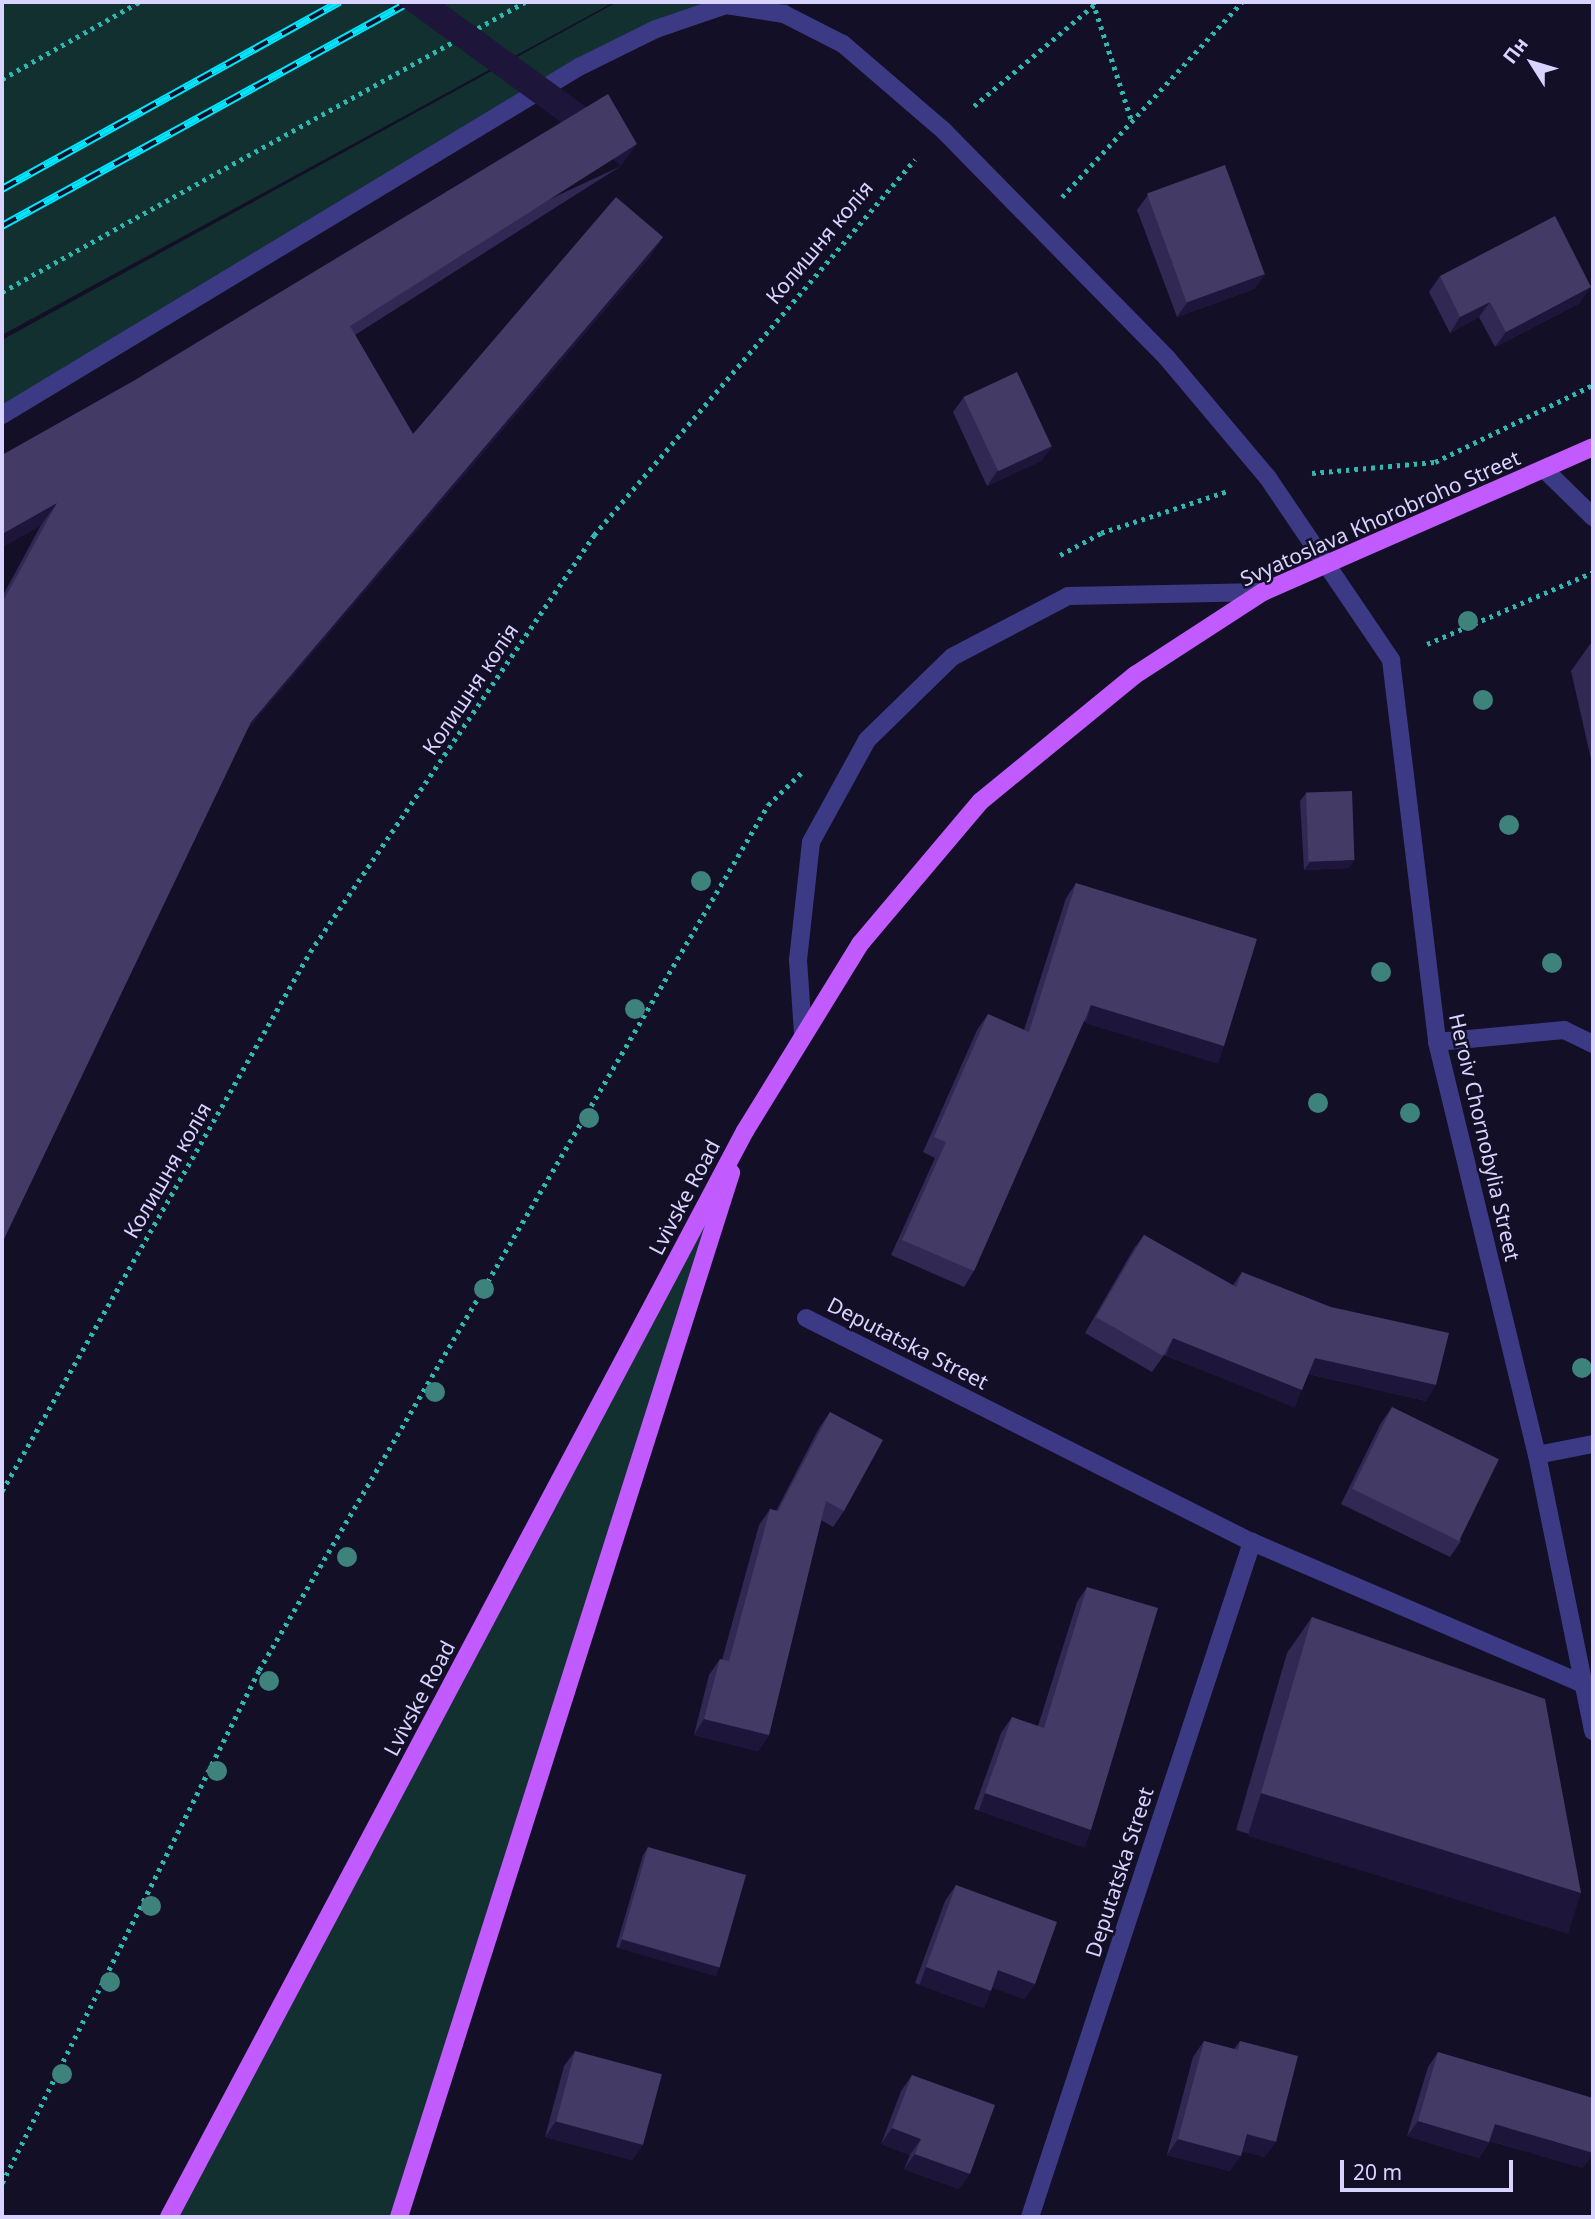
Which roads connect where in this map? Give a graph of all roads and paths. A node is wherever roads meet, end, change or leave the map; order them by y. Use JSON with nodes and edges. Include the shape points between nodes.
{"nodes":[{"id":1,"x":139,"y":2,"type":"edge"},
{"id":2,"x":525,"y":2,"type":"edge"},
{"id":3,"x":1242,"y":2,"type":"edge"},
{"id":4,"x":1093,"y":3,"type":"edge"},
{"id":5,"x":2,"y":79,"type":"edge"},
{"id":6,"x":1132,"y":121,"type":"junction"},
{"id":7,"x":944,"y":131,"type":"junction"},
{"id":8,"x":1038,"y":223,"type":"junction"},
{"id":9,"x":2,"y":292,"type":"edge"},
{"id":10,"x":1593,"y":386,"type":"edge"},
{"id":11,"x":2,"y":415,"type":"edge"},
{"id":12,"x":1593,"y":447,"type":"edge"},
{"id":13,"x":1544,"y":470,"type":"junction"},
{"id":14,"x":1268,"y":478,"type":"junction"},
{"id":15,"x":1593,"y":517,"type":"edge"},
{"id":16,"x":1053,"y":559,"type":"dead end"},
{"id":17,"x":1326,"y":566,"type":"junction"},
{"id":18,"x":1593,"y":572,"type":"edge"},
{"id":19,"x":1263,"y":592,"type":"junction"},
{"id":20,"x":1391,"y":660,"type":"junction"},
{"id":21,"x":807,"y":766,"type":"dead end"},
{"id":22,"x":803,"y":1033,"type":"junction"},
{"id":23,"x":1437,"y":1042,"type":"junction"},
{"id":24,"x":1593,"y":1044,"type":"edge"},
{"id":25,"x":745,"y":1131,"type":"junction"},
{"id":26,"x":806,"y":1318,"type":"dead end"},
{"id":27,"x":1593,"y":1444,"type":"edge"},
{"id":28,"x":1537,"y":1455,"type":"junction"},
{"id":29,"x":2,"y":1492,"type":"edge"},
{"id":30,"x":1252,"y":1542,"type":"junction"},
{"id":31,"x":1589,"y":1688,"type":"edge"},
{"id":32,"x":1593,"y":1731,"type":"edge"},
{"id":33,"x":2,"y":2183,"type":"edge"},
{"id":34,"x":169,"y":2217,"type":"edge"},
{"id":35,"x":399,"y":2217,"type":"edge"},
{"id":36,"x":1030,"y":2217,"type":"edge"}],
"edges":[{"from":1,"to":5,"type":"path"},
{"from":2,"to":9,"type":"path"},
{"from":3,"to":6,"type":"path"},
{"from":4,"to":6,"type":"path"},
{"from":4,"to":7,"type":"path","name":"Колишня колія"},
{"from":6,"to":8,"type":"path"},
{"from":7,"to":8,"type":"street","name":"Heroiv Chornobylia Street"},
{"from":7,"to":11,"type":"street","name":"Heroiv Chornobylia Street","via":[[844,44],[784,14],[726,5],[579,67]]},
{"from":7,"to":29,"type":"path","name":"Колишня колія","via":[[879,194],[594,535],[310,952]]},
{"from":8,"to":14,"type":"street","name":"Heroiv Chornobylia Street","via":[[1167,358]]},
{"from":10,"to":14,"type":"path","via":[[1435,462]]},
{"from":12,"to":13,"type":"main road","name":"Svyatoslava Khorobroho Street"},
{"from":13,"to":15,"type":"street"},
{"from":13,"to":17,"type":"main road","name":"Svyatoslava Khorobroho Street"},
{"from":14,"to":16,"type":"path","via":[[1101,533]]},
{"from":14,"to":17,"type":"street","name":"Heroiv Chornobylia Street"},
{"from":17,"to":19,"type":"main road","name":"Svyatoslava Khorobroho Street"},
{"from":17,"to":20,"type":"street","name":"Heroiv Chornobylia Street"},
{"from":18,"to":20,"type":"path"},
{"from":19,"to":22,"type":"main road","name":"Svyatoslava Khorobroho Street","via":[[1135,675],[981,801],[860,944]]},
{"from":19,"to":22,"type":"street","via":[[1068,596],[952,657],[867,740],[811,842],[798,960]]},
{"from":20,"to":23,"type":"street","name":"Heroiv Chornobylia Street"},
{"from":21,"to":33,"type":"path","via":[[768,805],[260,1670]]},
{"from":22,"to":25,"type":"main road","name":"Svyatoslava Khorobroho Street"},
{"from":23,"to":24,"type":"street","via":[[1564,1030]]},
{"from":23,"to":28,"type":"street","name":"Heroiv Chornobylia Street"},
{"from":25,"to":34,"type":"main road","name":"Lvivske Road"},
{"from":25,"to":35,"type":"main road","name":"Lvivske Road"},
{"from":26,"to":30,"type":"street","name":"Deputatska Street"},
{"from":27,"to":28,"type":"street"},
{"from":28,"to":31,"type":"street","name":"Heroiv Chornobylia Street"},
{"from":30,"to":31,"type":"street","name":"Deputatska Street"},
{"from":30,"to":36,"type":"street","name":"Deputatska Street"},
{"from":31,"to":32,"type":"street","name":"Heroiv Chornobylia Street"}]}
